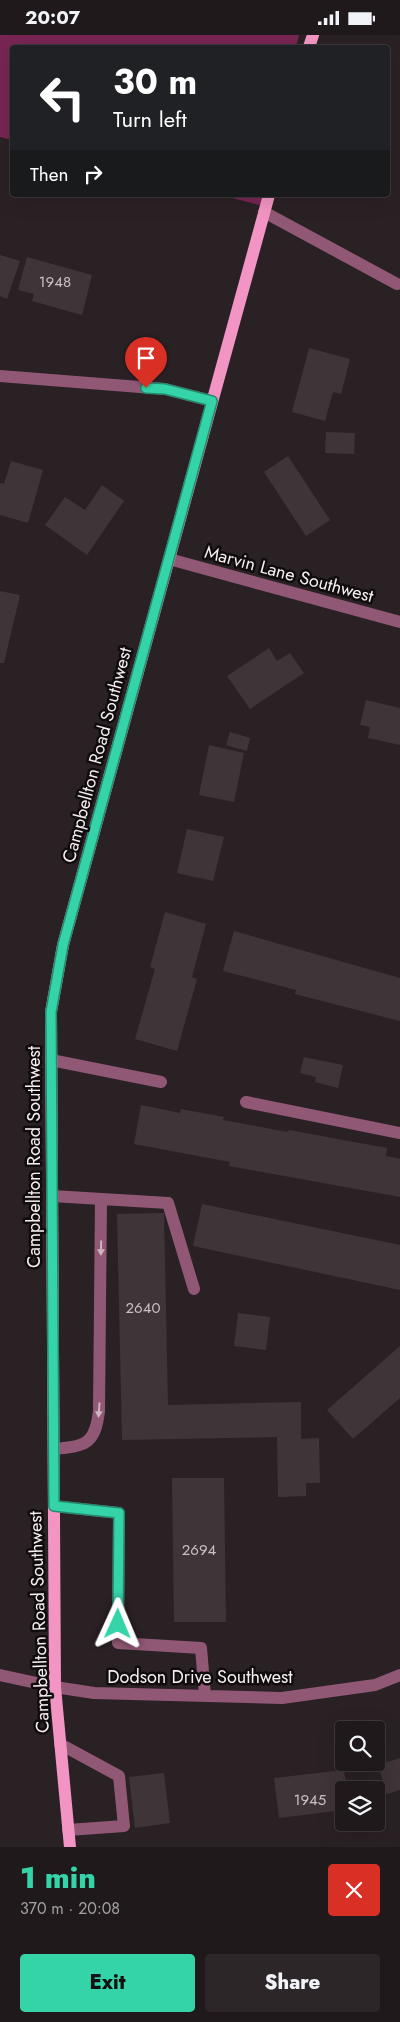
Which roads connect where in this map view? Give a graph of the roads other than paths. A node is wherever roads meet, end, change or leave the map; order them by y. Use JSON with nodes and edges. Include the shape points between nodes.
{"nodes":[{"id":1,"x":268,"y":197,"type":"edge"},
{"id":2,"x":264,"y":212,"type":"junction"},
{"id":3,"x":396,"y":284,"type":"dead end"},
{"id":4,"x":0,"y":376,"type":"edge"},
{"id":5,"x":212,"y":401,"type":"junction"},
{"id":6,"x":169,"y":559,"type":"junction"},
{"id":7,"x":400,"y":622,"type":"edge"},
{"id":8,"x":51,"y":1060,"type":"junction"},
{"id":9,"x":161,"y":1082,"type":"dead end"},
{"id":10,"x":246,"y":1101,"type":"dead end"},
{"id":11,"x":400,"y":1133,"type":"edge"},
{"id":12,"x":52,"y":1196,"type":"junction"},
{"id":13,"x":101,"y":1199,"type":"junction"},
{"id":14,"x":194,"y":1289,"type":"dead end"},
{"id":15,"x":54,"y":1449,"type":"junction"},
{"id":16,"x":54,"y":1506,"type":"junction"},
{"id":17,"x":0,"y":1675,"type":"edge"},
{"id":18,"x":400,"y":1675,"type":"edge"},
{"id":19,"x":55,"y":1687,"type":"junction"},
{"id":20,"x":205,"y":1696,"type":"junction"},
{"id":21,"x":60,"y":1744,"type":"junction"},
{"id":22,"x":68,"y":1830,"type":"junction"},
{"id":23,"x":70,"y":1847,"type":"edge"}],
"edges":[{"from":1,"to":2,"type":"main road","name":"Campbellton Road Southwest"},
{"from":2,"to":3,"type":"street"},
{"from":2,"to":5,"type":"main road","name":"Campbellton Road Southwest"},
{"from":4,"to":5,"type":"street","via":[[165,389]]},
{"from":5,"to":6,"type":"main road","name":"Campbellton Road Southwest"},
{"from":6,"to":7,"type":"street","name":"Marvin Lane Southwest"},
{"from":6,"to":8,"type":"main road","name":"Campbellton Road Southwest","via":[[63,945],[51,1012]]},
{"from":8,"to":9,"type":"street"},
{"from":8,"to":12,"type":"main road","name":"Campbellton Road Southwest"},
{"from":10,"to":11,"type":"street"},
{"from":12,"to":13,"type":"street"},
{"from":12,"to":15,"type":"main road","name":"Campbellton Road Southwest"},
{"from":13,"to":14,"type":"street","via":[[168,1203]]},
{"from":13,"to":15,"type":"street","one_way":true,"via":[[97,1427],[80,1446]]},
{"from":15,"to":16,"type":"main road","name":"Campbellton Road Southwest"},
{"from":16,"to":19,"type":"main road","name":"Campbellton Road Southwest"},
{"from":16,"to":20,"type":"street","via":[[119,1513],[118,1643],[201,1648]]},
{"from":17,"to":19,"type":"street","name":"Dodson Drive Southwest"},
{"from":18,"to":20,"type":"street","name":"Dodson Drive Southwest","via":[[375,1685],[282,1697]]},
{"from":19,"to":20,"type":"street","name":"Dodson Drive Southwest","via":[[94,1693]]},
{"from":19,"to":21,"type":"main road","name":"Campbellton Road Southwest"},
{"from":21,"to":22,"type":"main road","name":"Campbellton Road Southwest"},
{"from":21,"to":22,"type":"street","via":[[119,1776],[124,1826]]},
{"from":22,"to":23,"type":"main road","name":"Campbellton Road Southwest"}]}
